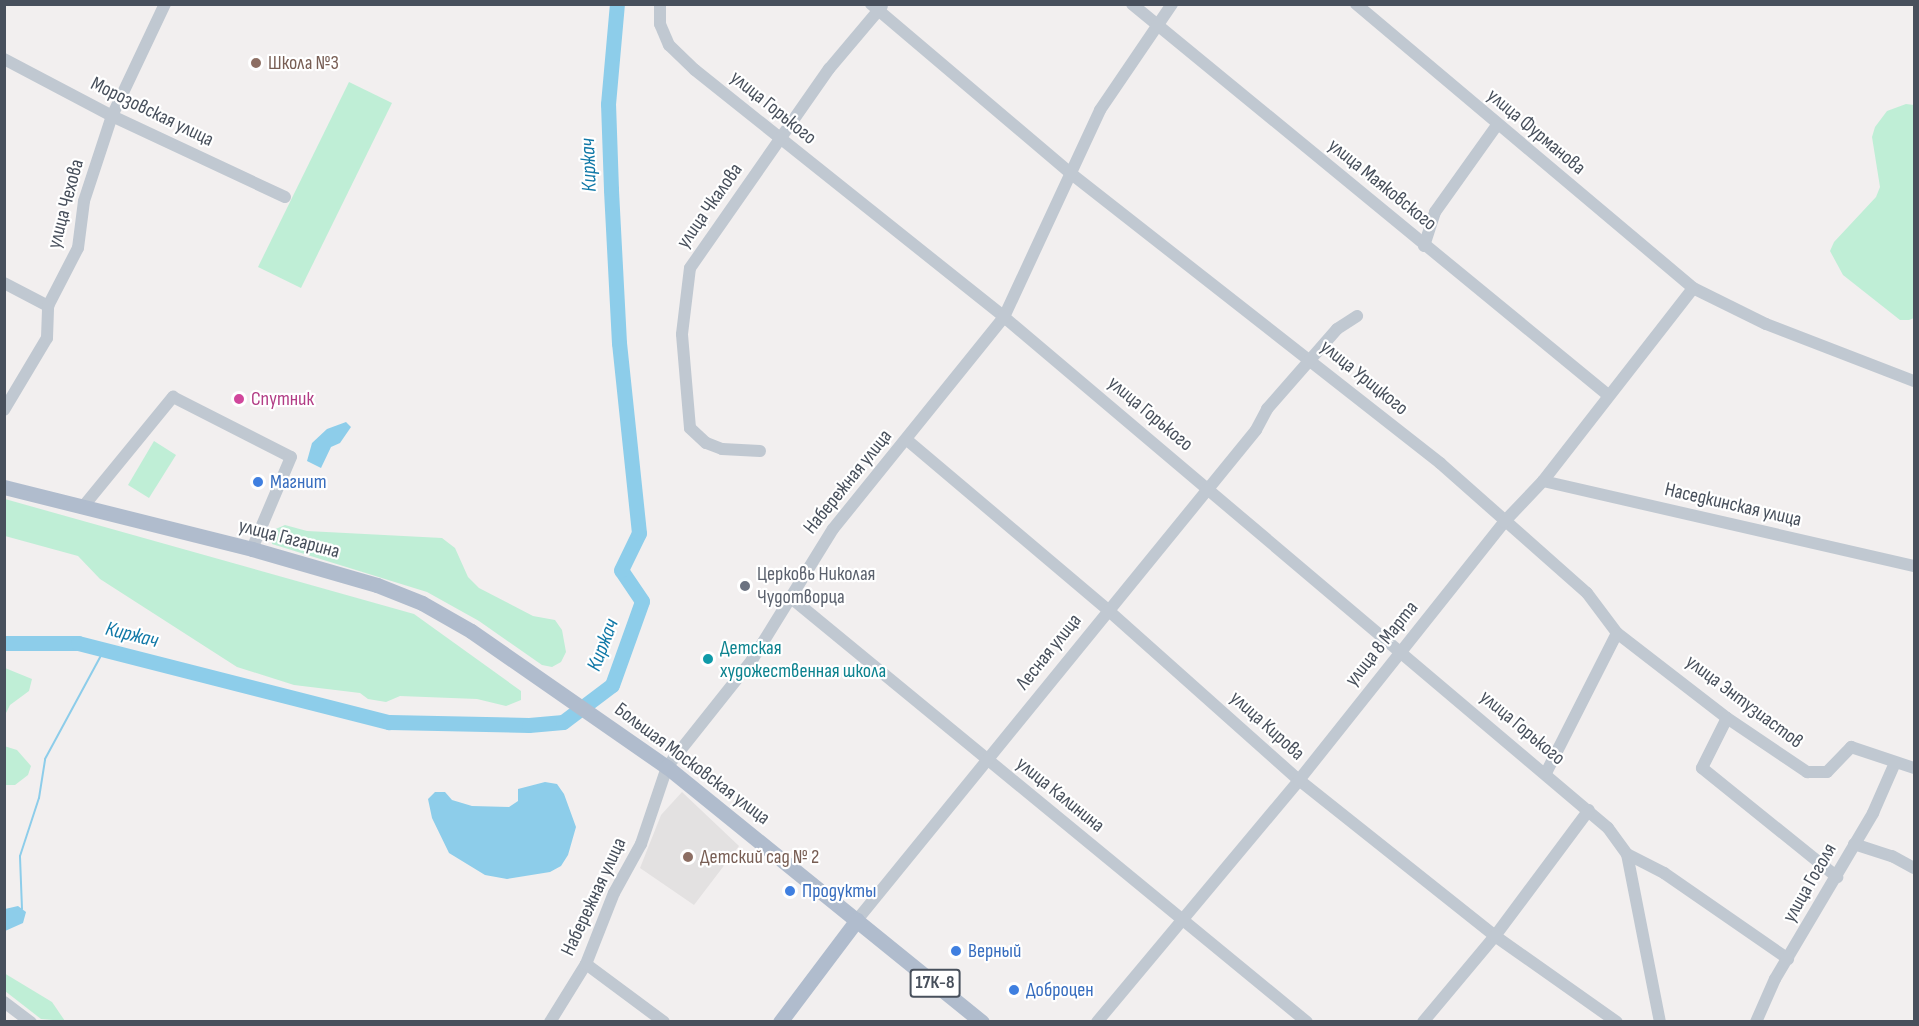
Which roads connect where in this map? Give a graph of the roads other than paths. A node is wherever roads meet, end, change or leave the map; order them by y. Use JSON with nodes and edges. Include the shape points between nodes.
{"nodes":[{"id":1,"x":165,"y":4,"type":"edge"},
{"id":2,"x":660,"y":4,"type":"edge"},
{"id":3,"x":1132,"y":4,"type":"edge"},
{"id":4,"x":1172,"y":4,"type":"edge"},
{"id":5,"x":1356,"y":4,"type":"edge"},
{"id":6,"x":878,"y":6,"type":"edge"},
{"id":7,"x":1157,"y":25,"type":"junction"},
{"id":8,"x":4,"y":59,"type":"edge"},
{"id":9,"x":112,"y":116,"type":"junction"},
{"id":10,"x":1497,"y":125,"type":"junction"},
{"id":11,"x":782,"y":141,"type":"junction"},
{"id":12,"x":1069,"y":172,"type":"junction"},
{"id":13,"x":285,"y":197,"type":"dead end"},
{"id":14,"x":1425,"y":246,"type":"junction"},
{"id":15,"x":4,"y":283,"type":"edge"},
{"id":16,"x":1693,"y":288,"type":"junction"},
{"id":17,"x":48,"y":306,"type":"junction"},
{"id":18,"x":1004,"y":316,"type":"junction"},
{"id":19,"x":1357,"y":316,"type":"dead end"},
{"id":20,"x":1309,"y":358,"type":"junction"},
{"id":21,"x":1914,"y":381,"type":"edge"},
{"id":22,"x":1608,"y":395,"type":"junction"},
{"id":23,"x":4,"y":410,"type":"edge"},
{"id":24,"x":907,"y":440,"type":"junction"},
{"id":25,"x":760,"y":451,"type":"dead end"},
{"id":26,"x":1543,"y":481,"type":"junction"},
{"id":27,"x":4,"y":487,"type":"edge"},
{"id":28,"x":1208,"y":489,"type":"junction"},
{"id":29,"x":82,"y":508,"type":"junction"},
{"id":30,"x":1504,"y":522,"type":"junction"},
{"id":31,"x":252,"y":549,"type":"junction"},
{"id":32,"x":1914,"y":566,"type":"edge"},
{"id":33,"x":790,"y":597,"type":"junction"},
{"id":34,"x":1109,"y":611,"type":"junction"},
{"id":35,"x":1617,"y":633,"type":"junction"},
{"id":36,"x":1401,"y":652,"type":"junction"},
{"id":37,"x":542,"y":681,"type":"joint"},
{"id":38,"x":1727,"y":718,"type":"junction"},
{"id":39,"x":988,"y":761,"type":"junction"},
{"id":40,"x":1895,"y":763,"type":"junction"},
{"id":41,"x":667,"y":767,"type":"junction"},
{"id":42,"x":1914,"y":768,"type":"edge"},
{"id":43,"x":1546,"y":773,"type":"junction"},
{"id":44,"x":1299,"y":780,"type":"junction"},
{"id":45,"x":1589,"y":810,"type":"junction"},
{"id":46,"x":1854,"y":844,"type":"junction"},
{"id":47,"x":1627,"y":854,"type":"junction"},
{"id":48,"x":1914,"y":868,"type":"edge"},
{"id":49,"x":1837,"y":877,"type":"junction"},
{"id":50,"x":857,"y":920,"type":"junction"},
{"id":51,"x":1181,"y":920,"type":"junction"},
{"id":52,"x":1495,"y":936,"type":"junction"},
{"id":53,"x":1788,"y":959,"type":"junction"},
{"id":54,"x":586,"y":964,"type":"junction"},
{"id":55,"x":4,"y":1002,"type":"edge"},
{"id":56,"x":32,"y":1022,"type":"edge"},
{"id":57,"x":550,"y":1022,"type":"edge"},
{"id":58,"x":664,"y":1022,"type":"edge"},
{"id":59,"x":780,"y":1022,"type":"edge"},
{"id":60,"x":982,"y":1022,"type":"edge"},
{"id":61,"x":1097,"y":1022,"type":"edge"},
{"id":62,"x":1307,"y":1022,"type":"edge"},
{"id":63,"x":1423,"y":1022,"type":"edge"},
{"id":64,"x":1617,"y":1022,"type":"edge"},
{"id":65,"x":1660,"y":1022,"type":"edge"},
{"id":66,"x":1756,"y":1022,"type":"edge"}],
"edges":[{"from":1,"to":9,"type":"street","name":"улица Чехова"},
{"from":2,"to":11,"type":"street","name":"улица Горького","via":[[660,24],[669,45]]},
{"from":3,"to":7,"type":"street","name":"улица Маяковского"},
{"from":4,"to":7,"type":"street","name":"Набережная улица"},
{"from":5,"to":10,"type":"street","name":"улица Фурманова"},
{"from":6,"to":11,"type":"street","name":"улица Чкалова","via":[[829,69]]},
{"from":6,"to":12,"type":"street","name":"улица Урицкого"},
{"from":7,"to":12,"type":"street","name":"Набережная улица","via":[[1100,110]]},
{"from":7,"to":14,"type":"street","name":"улица Маяковского"},
{"from":8,"to":9,"type":"street","name":"Морозовская улица"},
{"from":9,"to":13,"type":"street","name":"Морозовская улица"},
{"from":9,"to":17,"type":"street","name":"улица Чехова","via":[[84,201],[78,248]]},
{"from":10,"to":14,"type":"street","via":[[1435,212]]},
{"from":10,"to":16,"type":"street","name":"улица Фурманова"},
{"from":11,"to":18,"type":"street","name":"улица Горького"},
{"from":11,"to":25,"type":"street","name":"улица Чкалова","via":[[729,209],[690,268],[682,334],[690,428],[706,443],[722,449]]},
{"from":12,"to":18,"type":"street","name":"Набережная улица"},
{"from":12,"to":20,"type":"street","name":"улица Урицкого"},
{"from":14,"to":22,"type":"street","name":"улица Маяковского"},
{"from":15,"to":17,"type":"street"},
{"from":16,"to":21,"type":"street","name":"улица Фурманова","via":[[1766,324]]},
{"from":16,"to":22,"type":"street","name":"улица 8 Марта"},
{"from":17,"to":23,"type":"street","name":"улица Чехова","via":[[47,338]]},
{"from":18,"to":24,"type":"street","name":"Набережная улица"},
{"from":18,"to":28,"type":"street","name":"улица Горького"},
{"from":19,"to":20,"type":"street","name":"Лесная улица","via":[[1337,329]]},
{"from":20,"to":28,"type":"street","name":"Лесная улица"},
{"from":20,"to":30,"type":"street","name":"улица Урицкого","via":[[1440,463]]},
{"from":22,"to":26,"type":"street","name":"улица 8 Марта"},
{"from":24,"to":33,"type":"street","name":"Набережная улица","via":[[833,529]]},
{"from":24,"to":34,"type":"street","name":"улица Кирова"},
{"from":26,"to":30,"type":"street","name":"улица 8 Марта"},
{"from":26,"to":32,"type":"street","name":"Наседкинская улица"},
{"from":27,"to":29,"type":"main road","name":"улица Гагарина"},
{"from":28,"to":34,"type":"street","name":"Лесная улица"},
{"from":28,"to":36,"type":"street","name":"улица Горького"},
{"from":29,"to":31,"type":"main road","name":"улица Гагарина"},
{"from":29,"to":31,"type":"street","via":[[173,397],[291,457]]},
{"from":30,"to":35,"type":"street","name":"улица Урицкого","via":[[1587,592]]},
{"from":30,"to":36,"type":"street","name":"улица 8 Марта"},
{"from":31,"to":37,"type":"main road","name":"улица Гагарина","via":[[377,585],[422,603],[471,631]]},
{"from":33,"to":39,"type":"street","name":"улица Калинина"},
{"from":33,"to":41,"type":"street","name":"Набережная улица","via":[[752,660]]},
{"from":34,"to":39,"type":"street","name":"Лесная улица"},
{"from":34,"to":44,"type":"street","name":"улица Кирова"},
{"from":35,"to":38,"type":"street","name":"улица Энтузиастов"},
{"from":35,"to":43,"type":"street"},
{"from":36,"to":43,"type":"street","name":"улица Горького"},
{"from":36,"to":44,"type":"street","name":"улица 8 Марта"},
{"from":37,"to":41,"type":"main road","name":"Большая Московская улица"},
{"from":38,"to":40,"type":"street","name":"улица Энтузиастов","via":[[1807,772],[1827,772],[1851,747]]},
{"from":38,"to":49,"type":"street","via":[[1702,768]]},
{"from":39,"to":50,"type":"street","name":"Лесная улица"},
{"from":39,"to":51,"type":"street","name":"улица Калинина"},
{"from":40,"to":42,"type":"street","name":"улица Энтузиастов"},
{"from":40,"to":46,"type":"street","name":"улица Гоголя"},
{"from":41,"to":50,"type":"main road","name":"Большая Московская улица"},
{"from":41,"to":54,"type":"street","name":"Набережная улица","via":[[641,844],[614,893]]},
{"from":43,"to":45,"type":"street","name":"улица Горького"},
{"from":44,"to":51,"type":"street","name":"улица 8 Марта"},
{"from":44,"to":52,"type":"street","name":"улица Кирова"},
{"from":45,"to":47,"type":"street","name":"улица Горького"},
{"from":45,"to":52,"type":"street"},
{"from":46,"to":48,"type":"street"},
{"from":46,"to":49,"type":"street","name":"улица Гоголя"},
{"from":47,"to":53,"type":"street","name":"улица Горького","via":[[1664,873]]},
{"from":47,"to":65,"type":"street","name":"улица Горького"},
{"from":49,"to":53,"type":"street","name":"улица Гоголя"},
{"from":50,"to":59,"type":"main road","name":"Лесная улица"},
{"from":50,"to":60,"type":"main road","name":"Большая Московская улица","number":"17К-8"},
{"from":51,"to":61,"type":"street","name":"улица 8 Марта"},
{"from":51,"to":62,"type":"street","name":"улица Калинина"},
{"from":52,"to":63,"type":"street"},
{"from":52,"to":64,"type":"street","name":"улица Кирова"},
{"from":53,"to":66,"type":"street","name":"улица Гоголя"},
{"from":54,"to":57,"type":"street","name":"Набережная улица"},
{"from":54,"to":58,"type":"street"},
{"from":55,"to":56,"type":"street"}]}
